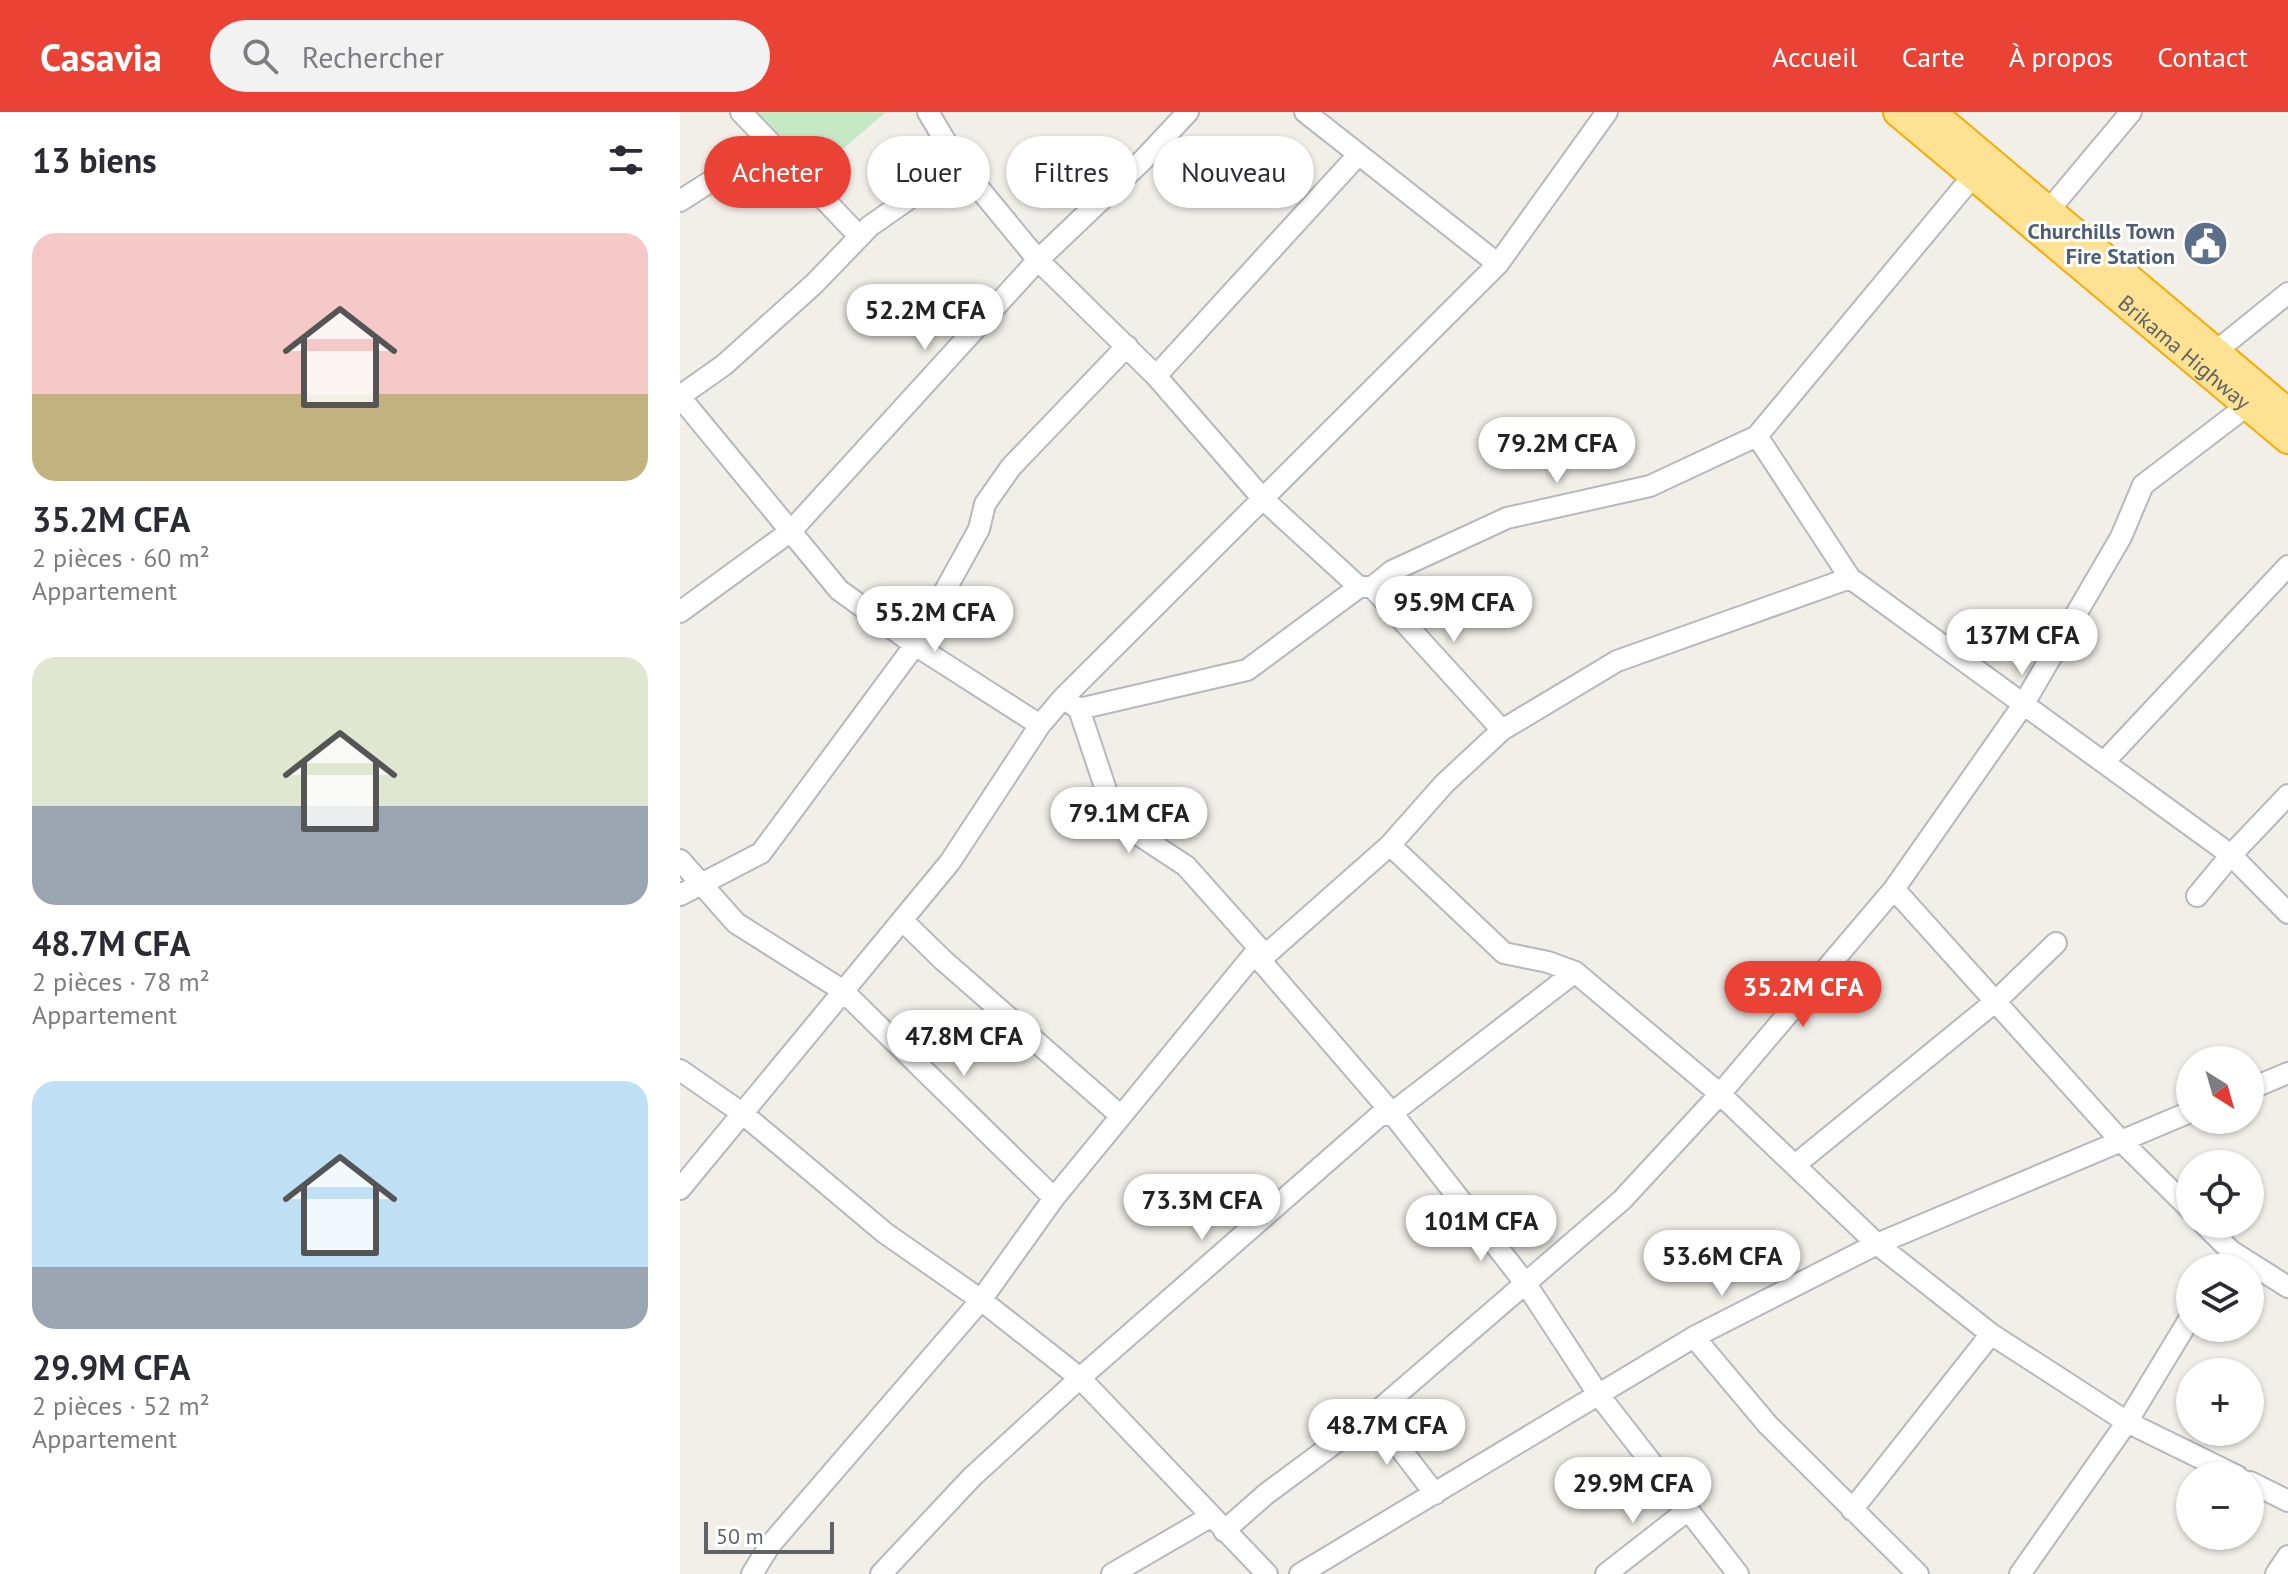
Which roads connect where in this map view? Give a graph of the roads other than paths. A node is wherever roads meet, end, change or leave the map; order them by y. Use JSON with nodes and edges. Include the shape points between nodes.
{"nodes":[{"id":1,"x":741,"y":112,"type":"edge"},
{"id":2,"x":928,"y":112,"type":"edge"},
{"id":3,"x":1188,"y":112,"type":"edge"},
{"id":4,"x":1305,"y":112,"type":"edge"},
{"id":5,"x":1607,"y":112,"type":"edge"},
{"id":6,"x":1898,"y":112,"type":"edge"},
{"id":7,"x":1931,"y":112,"type":"edge"},
{"id":8,"x":2131,"y":112,"type":"edge"},
{"id":9,"x":762,"y":136,"type":"edge"},
{"id":10,"x":942,"y":136,"type":"edge"},
{"id":11,"x":1358,"y":155,"type":"junction"},
{"id":12,"x":1973,"y":176,"type":"junction"},
{"id":13,"x":704,"y":186,"type":"edge"},
{"id":14,"x":680,"y":201,"type":"edge"},
{"id":15,"x":990,"y":202,"type":"edge"},
{"id":16,"x":832,"y":208,"type":"edge"},
{"id":17,"x":898,"y":208,"type":"edge"},
{"id":18,"x":2049,"y":210,"type":"junction"},
{"id":19,"x":859,"y":236,"type":"junction"},
{"id":20,"x":1038,"y":260,"type":"junction"},
{"id":21,"x":1498,"y":264,"type":"junction"},
{"id":22,"x":2288,"y":293,"type":"edge"},
{"id":23,"x":2160,"y":318,"type":"junction"},
{"id":24,"x":1127,"y":346,"type":"junction"},
{"id":25,"x":2215,"y":352,"type":"junction"},
{"id":26,"x":1156,"y":376,"type":"junction"},
{"id":27,"x":680,"y":396,"type":"edge"},
{"id":28,"x":2248,"y":405,"type":"junction"},
{"id":29,"x":2288,"y":413,"type":"edge"},
{"id":30,"x":1757,"y":436,"type":"junction"},
{"id":31,"x":2288,"y":439,"type":"edge"},
{"id":32,"x":1263,"y":499,"type":"junction"},
{"id":33,"x":791,"y":531,"type":"junction"},
{"id":34,"x":2288,"y":566,"type":"edge"},
{"id":35,"x":1850,"y":578,"type":"junction"},
{"id":36,"x":1366,"y":587,"type":"junction"},
{"id":37,"x":680,"y":612,"type":"edge"},
{"id":38,"x":915,"y":645,"type":"junction"},
{"id":39,"x":1071,"y":704,"type":"junction"},
{"id":40,"x":2023,"y":705,"type":"junction"},
{"id":41,"x":1040,"y":725,"type":"junction"},
{"id":42,"x":1502,"y":730,"type":"junction"},
{"id":43,"x":2104,"y":762,"type":"junction"},
{"id":44,"x":2288,"y":795,"type":"edge"},
{"id":45,"x":1390,"y":845,"type":"junction"},
{"id":46,"x":2231,"y":855,"type":"junction"},
{"id":47,"x":680,"y":860,"type":"edge"},
{"id":48,"x":700,"y":883,"type":"junction"},
{"id":49,"x":1894,"y":889,"type":"junction"},
{"id":50,"x":680,"y":895,"type":"edge"},
{"id":51,"x":2197,"y":896,"type":"dead end"},
{"id":52,"x":2288,"y":913,"type":"edge"},
{"id":53,"x":902,"y":920,"type":"junction"},
{"id":54,"x":2056,"y":943,"type":"dead end"},
{"id":55,"x":1259,"y":954,"type":"junction"},
{"id":56,"x":1575,"y":972,"type":"junction"},
{"id":57,"x":842,"y":990,"type":"junction"},
{"id":58,"x":1996,"y":1001,"type":"junction"},
{"id":59,"x":680,"y":1070,"type":"edge"},
{"id":60,"x":2288,"y":1073,"type":"edge"},
{"id":61,"x":2264,"y":1083,"type":"edge"},
{"id":62,"x":1720,"y":1094,"type":"junction"},
{"id":63,"x":742,"y":1113,"type":"junction"},
{"id":64,"x":1392,"y":1113,"type":"junction"},
{"id":65,"x":1121,"y":1116,"type":"junction"},
{"id":66,"x":2176,"y":1118,"type":"edge"},
{"id":67,"x":2120,"y":1140,"type":"junction"},
{"id":68,"x":1795,"y":1165,"type":"junction"},
{"id":69,"x":680,"y":1189,"type":"edge"},
{"id":70,"x":2176,"y":1195,"type":"edge"},
{"id":71,"x":1054,"y":1198,"type":"junction"},
{"id":72,"x":1877,"y":1244,"type":"junction"},
{"id":73,"x":2264,"y":1277,"type":"edge"},
{"id":74,"x":1526,"y":1284,"type":"junction"},
{"id":75,"x":2288,"y":1287,"type":"edge"},
{"id":76,"x":981,"y":1300,"type":"junction"},
{"id":77,"x":1991,"y":1334,"type":"junction"},
{"id":78,"x":1694,"y":1337,"type":"junction"},
{"id":79,"x":2176,"y":1341,"type":"edge"},
{"id":80,"x":1080,"y":1378,"type":"junction"},
{"id":81,"x":1598,"y":1394,"type":"junction"},
{"id":82,"x":1374,"y":1414,"type":"junction"},
{"id":83,"x":2127,"y":1422,"type":"junction"},
{"id":84,"x":2208,"y":1462,"type":"edge"},
{"id":85,"x":2264,"y":1489,"type":"edge"},
{"id":86,"x":1435,"y":1494,"type":"junction"},
{"id":87,"x":2288,"y":1501,"type":"edge"},
{"id":88,"x":1688,"y":1510,"type":"junction"},
{"id":89,"x":1852,"y":1510,"type":"junction"},
{"id":90,"x":1217,"y":1524,"type":"junction"},
{"id":91,"x":2288,"y":1556,"type":"edge"},
{"id":92,"x":752,"y":1574,"type":"edge"},
{"id":93,"x":881,"y":1574,"type":"edge"},
{"id":94,"x":1112,"y":1574,"type":"edge"},
{"id":95,"x":1267,"y":1574,"type":"edge"},
{"id":96,"x":1300,"y":1574,"type":"edge"},
{"id":97,"x":1606,"y":1574,"type":"edge"},
{"id":98,"x":1738,"y":1574,"type":"edge"},
{"id":99,"x":1918,"y":1574,"type":"edge"},
{"id":100,"x":2020,"y":1574,"type":"edge"},
{"id":101,"x":2276,"y":1574,"type":"edge"}],
"edges":[{"from":1,"to":9,"type":"street"},
{"from":2,"to":10,"type":"street"},
{"from":3,"to":20,"type":"street"},
{"from":4,"to":11,"type":"street"},
{"from":5,"to":21,"type":"street"},
{"from":6,"to":12,"type":"highway","name":"Brikama Highway"},
{"from":7,"to":18,"type":"highway","name":"Brikama Highway"},
{"from":8,"to":18,"type":"street"},
{"from":11,"to":21,"type":"street"},
{"from":11,"to":26,"type":"street"},
{"from":12,"to":23,"type":"highway","name":"Brikama Highway"},
{"from":12,"to":30,"type":"street"},
{"from":13,"to":14,"type":"street"},
{"from":15,"to":20,"type":"street"},
{"from":16,"to":19,"type":"street"},
{"from":17,"to":19,"type":"street"},
{"from":18,"to":23,"type":"highway","name":"Brikama Highway"},
{"from":19,"to":27,"type":"street","via":[[724,365]]},
{"from":20,"to":24,"type":"street"},
{"from":20,"to":33,"type":"street"},
{"from":21,"to":32,"type":"street"},
{"from":22,"to":25,"type":"street"},
{"from":23,"to":25,"type":"highway","name":"Brikama Highway"},
{"from":23,"to":28,"type":"highway","name":"Brikama Highway"},
{"from":24,"to":26,"type":"street"},
{"from":24,"to":38,"type":"street","via":[[1011,467],[985,504],[979,529]]},
{"from":25,"to":29,"type":"highway","name":"Brikama Highway"},
{"from":26,"to":32,"type":"street"},
{"from":27,"to":33,"type":"street"},
{"from":28,"to":31,"type":"highway","name":"Brikama Highway"},
{"from":28,"to":40,"type":"street","via":[[2143,485],[2121,537]]},
{"from":30,"to":35,"type":"street"},
{"from":30,"to":36,"type":"street","via":[[1650,486],[1507,518]]},
{"from":32,"to":36,"type":"street"},
{"from":32,"to":39,"type":"street"},
{"from":33,"to":37,"type":"street"},
{"from":33,"to":38,"type":"street","via":[[839,590]]},
{"from":34,"to":43,"type":"street"},
{"from":35,"to":40,"type":"street"},
{"from":35,"to":42,"type":"street","via":[[1617,661]]},
{"from":36,"to":39,"type":"street","via":[[1247,670]]},
{"from":36,"to":42,"type":"street"},
{"from":38,"to":41,"type":"street"},
{"from":38,"to":48,"type":"street","via":[[761,853]]},
{"from":39,"to":41,"type":"street"},
{"from":39,"to":55,"type":"street","via":[[1116,820],[1186,866]]},
{"from":40,"to":43,"type":"street"},
{"from":40,"to":49,"type":"street"},
{"from":41,"to":53,"type":"street","via":[[950,862]]},
{"from":42,"to":45,"type":"street"},
{"from":43,"to":46,"type":"street"},
{"from":44,"to":46,"type":"street"},
{"from":45,"to":55,"type":"street"},
{"from":45,"to":56,"type":"street","via":[[1504,953]]},
{"from":46,"to":51,"type":"street"},
{"from":46,"to":52,"type":"street"},
{"from":47,"to":48,"type":"street"},
{"from":48,"to":50,"type":"street"},
{"from":48,"to":57,"type":"street","via":[[736,923]]},
{"from":49,"to":58,"type":"street"},
{"from":49,"to":62,"type":"street"},
{"from":53,"to":57,"type":"street"},
{"from":53,"to":65,"type":"street"},
{"from":54,"to":58,"type":"street"},
{"from":55,"to":64,"type":"street"},
{"from":55,"to":65,"type":"street"},
{"from":56,"to":62,"type":"street"},
{"from":56,"to":64,"type":"street"},
{"from":57,"to":63,"type":"street"},
{"from":57,"to":71,"type":"street"},
{"from":58,"to":67,"type":"street"},
{"from":58,"to":68,"type":"street"},
{"from":59,"to":63,"type":"street"},
{"from":60,"to":61,"type":"street"},
{"from":62,"to":68,"type":"street"},
{"from":62,"to":74,"type":"street","via":[[1622,1200]]},
{"from":63,"to":69,"type":"street"},
{"from":63,"to":76,"type":"street","via":[[885,1233]]},
{"from":64,"to":74,"type":"street"},
{"from":64,"to":80,"type":"street","via":[[1379,1116]]},
{"from":65,"to":71,"type":"street"},
{"from":66,"to":67,"type":"street"},
{"from":67,"to":70,"type":"street"},
{"from":67,"to":72,"type":"street"},
{"from":68,"to":72,"type":"street"},
{"from":71,"to":76,"type":"street"},
{"from":72,"to":77,"type":"street"},
{"from":72,"to":78,"type":"street"},
{"from":73,"to":75,"type":"street"},
{"from":74,"to":81,"type":"street"},
{"from":74,"to":82,"type":"street"},
{"from":76,"to":80,"type":"street"},
{"from":76,"to":92,"type":"street","via":[[770,1545]]},
{"from":77,"to":83,"type":"street"},
{"from":77,"to":89,"type":"street"},
{"from":78,"to":81,"type":"street"},
{"from":78,"to":89,"type":"street","via":[[1768,1425]]},
{"from":79,"to":83,"type":"street"},
{"from":80,"to":90,"type":"street"},
{"from":80,"to":93,"type":"street","via":[[972,1477]]},
{"from":81,"to":86,"type":"street"},
{"from":81,"to":88,"type":"street"},
{"from":82,"to":86,"type":"street"},
{"from":82,"to":90,"type":"street"},
{"from":83,"to":84,"type":"street"},
{"from":83,"to":100,"type":"street"},
{"from":85,"to":87,"type":"street"},
{"from":86,"to":96,"type":"street"},
{"from":88,"to":97,"type":"street"},
{"from":88,"to":98,"type":"street"},
{"from":89,"to":99,"type":"street"},
{"from":90,"to":94,"type":"street"},
{"from":90,"to":95,"type":"street"},
{"from":91,"to":101,"type":"street"}]}
